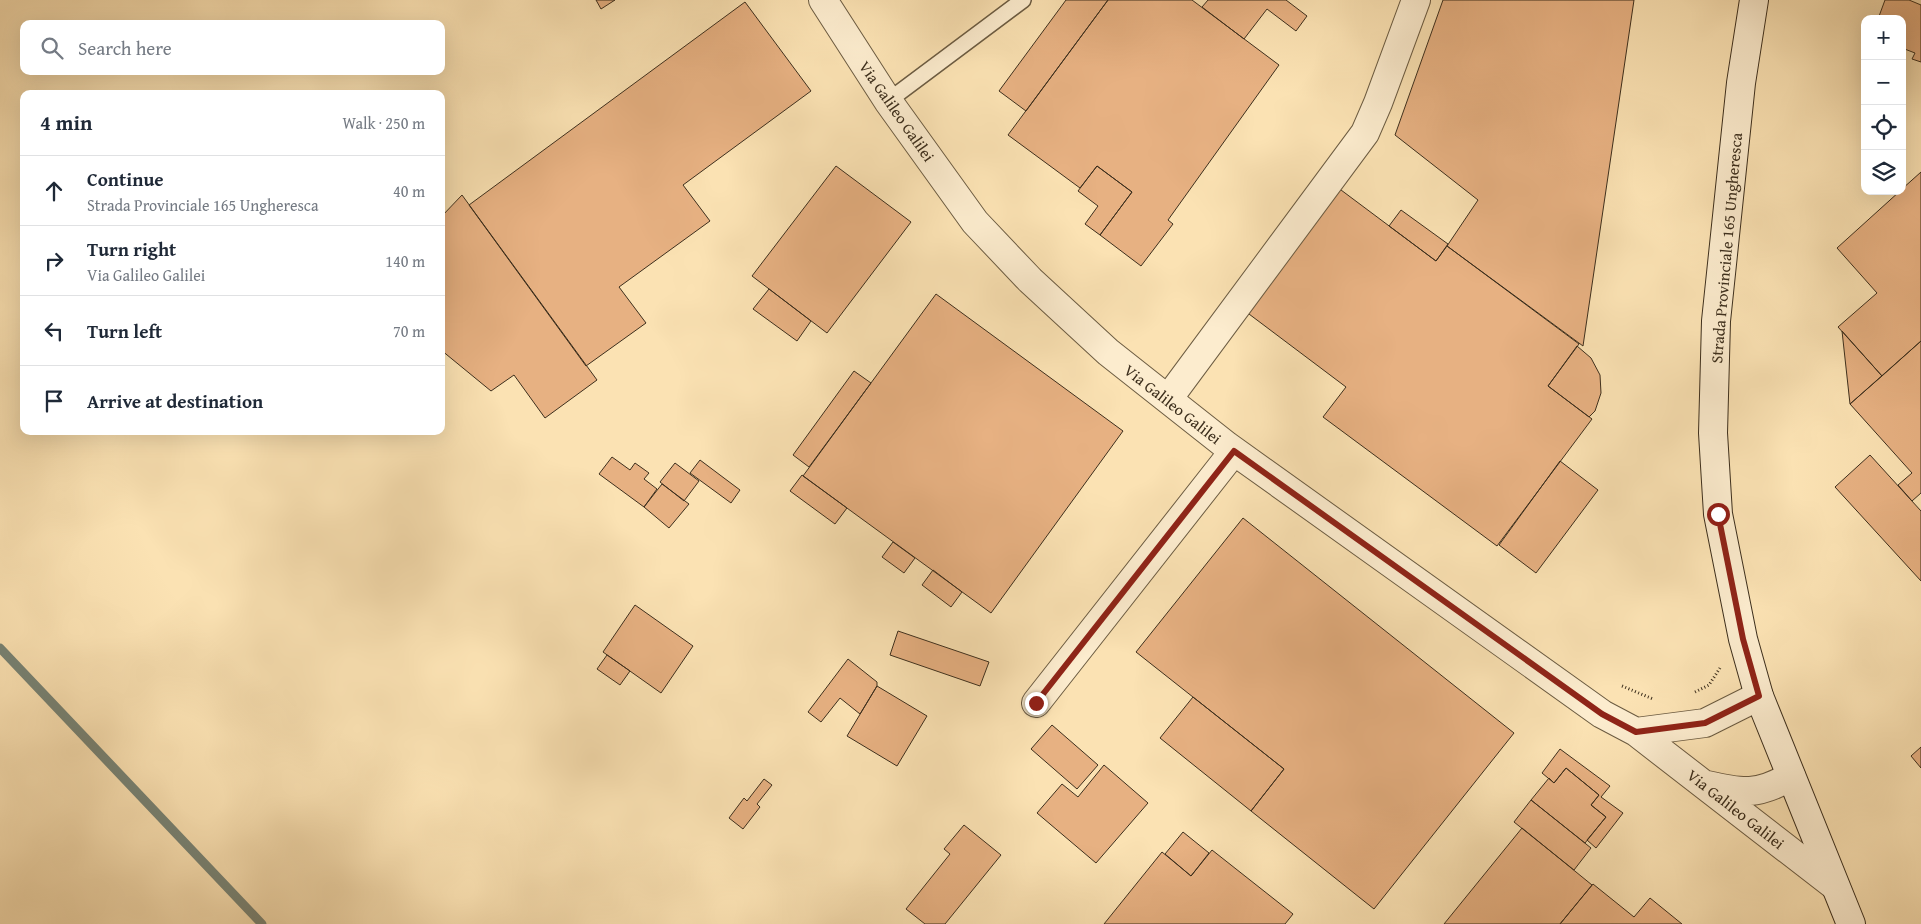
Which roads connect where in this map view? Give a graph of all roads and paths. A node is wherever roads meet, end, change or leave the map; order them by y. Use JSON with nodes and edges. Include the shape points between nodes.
{"nodes":[{"id":1,"x":823,"y":0,"type":"edge"},
{"id":2,"x":1023,"y":0,"type":"edge"},
{"id":3,"x":1416,"y":0,"type":"edge"},
{"id":4,"x":1754,"y":0,"type":"edge"},
{"id":5,"x":888,"y":101,"type":"junction"},
{"id":6,"x":1168,"y":399,"type":"junction"},
{"id":7,"x":1234,"y":451,"type":"junction"},
{"id":8,"x":1759,"y":696,"type":"junction"},
{"id":9,"x":1036,"y":703,"type":"dead end"},
{"id":10,"x":1636,"y":732,"type":"junction"},
{"id":11,"x":1791,"y":776,"type":"junction"},
{"id":12,"x":1703,"y":784,"type":"junction"},
{"id":13,"x":1835,"y":886,"type":"junction"},
{"id":14,"x":1851,"y":924,"type":"edge"}],
"edges":[{"from":1,"to":5,"type":"street","name":"Via Galileo Galilei"},
{"from":2,"to":5,"type":"lane"},
{"from":3,"to":6,"type":"street","via":[[1365,133]]},
{"from":4,"to":8,"type":"street","name":"Strada Provinciale 165 Ungheresca","via":[[1741,83],[1716,321],[1713,433],[1718,514],[1743,639]]},
{"from":5,"to":6,"type":"street","name":"Via Galileo Galilei","via":[[975,222],[1030,280],[1108,352]]},
{"from":6,"to":7,"type":"street","name":"Via Galileo Galilei"},
{"from":7,"to":9,"type":"street"},
{"from":7,"to":10,"type":"street","name":"Via Galileo Galilei","via":[[1602,714]]},
{"from":8,"to":10,"type":"street","via":[[1705,723]]},
{"from":8,"to":11,"type":"street","name":"Strada Provinciale 165 Ungheresca"},
{"from":10,"to":12,"type":"street","name":"Via Galileo Galilei"},
{"from":11,"to":12,"type":"street","via":[[1760,790],[1739,792]]},
{"from":11,"to":13,"type":"street","name":"Strada Provinciale 165 Ungheresca"},
{"from":12,"to":13,"type":"street","name":"Via Galileo Galilei"},
{"from":13,"to":14,"type":"street","name":"Strada Provinciale 165 Ungheresca"}]}
